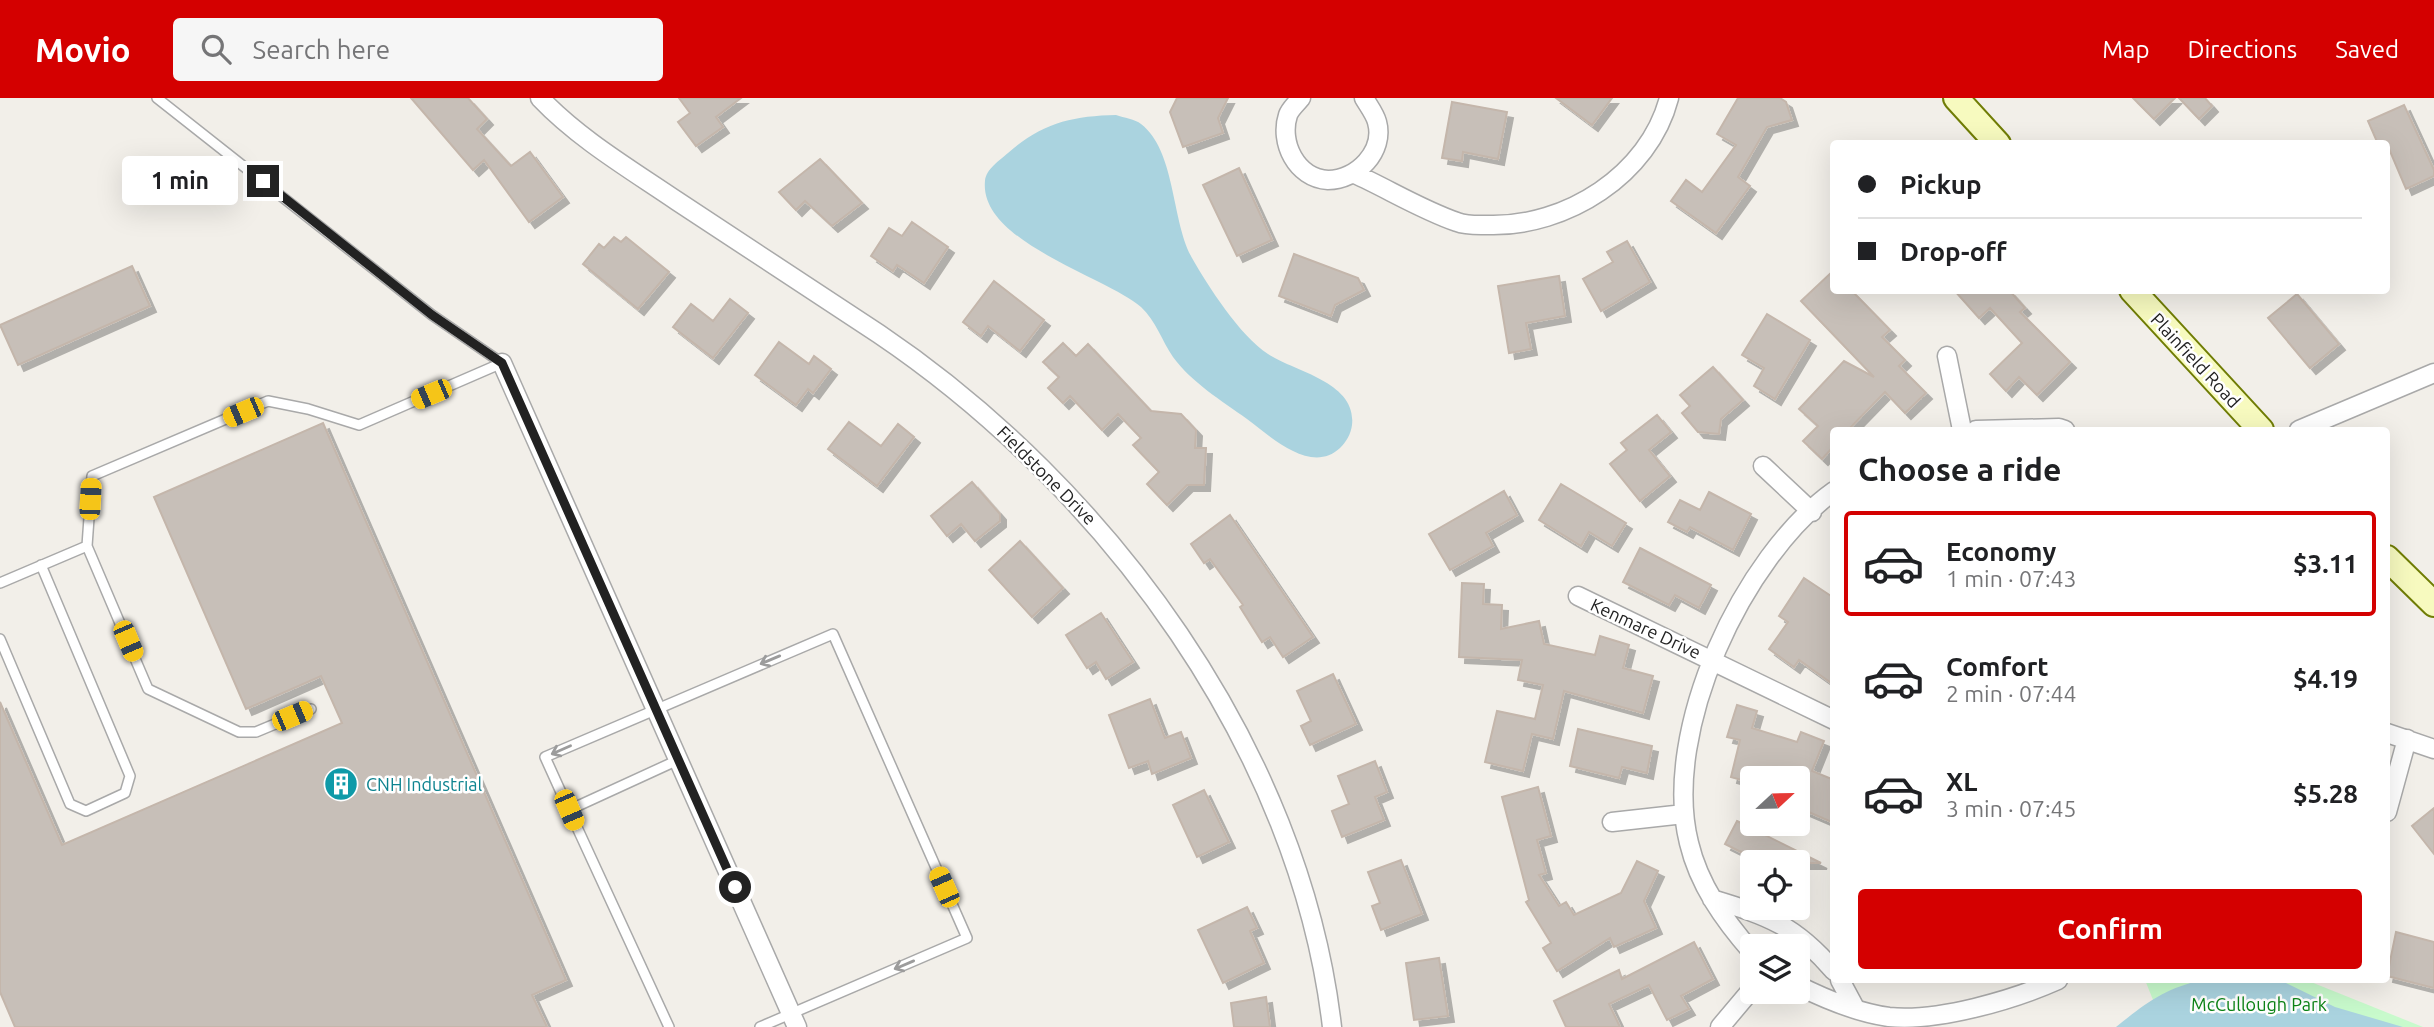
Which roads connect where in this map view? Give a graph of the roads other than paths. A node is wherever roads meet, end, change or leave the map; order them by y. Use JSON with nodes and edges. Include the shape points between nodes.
{"nodes":[{"id":1,"x":157,"y":98,"type":"edge"},
{"id":2,"x":540,"y":98,"type":"edge"},
{"id":3,"x":1301,"y":98,"type":"edge"},
{"id":4,"x":1364,"y":98,"type":"edge"},
{"id":5,"x":1669,"y":98,"type":"edge"},
{"id":6,"x":1956,"y":98,"type":"edge"},
{"id":7,"x":1994,"y":140,"type":"edge"},
{"id":8,"x":1355,"y":174,"type":"junction"},
{"id":9,"x":2136,"y":294,"type":"edge"},
{"id":10,"x":1947,"y":356,"type":"dead end"},
{"id":11,"x":502,"y":363,"type":"junction"},
{"id":12,"x":2434,"y":373,"type":"edge"},
{"id":13,"x":1961,"y":427,"type":"edge"},
{"id":14,"x":2258,"y":427,"type":"edge"},
{"id":15,"x":2306,"y":427,"type":"edge"},
{"id":16,"x":1763,"y":466,"type":"dead end"},
{"id":17,"x":1830,"y":495,"type":"edge"},
{"id":18,"x":1812,"y":512,"type":"junction"},
{"id":19,"x":87,"y":546,"type":"junction"},
{"id":20,"x":2390,"y":561,"type":"edge"},
{"id":21,"x":41,"y":565,"type":"junction"},
{"id":22,"x":0,"y":583,"type":"edge"},
{"id":23,"x":1578,"y":596,"type":"dead end"},
{"id":24,"x":2434,"y":604,"type":"edge"},
{"id":25,"x":0,"y":639,"type":"edge"},
{"id":26,"x":1714,"y":659,"type":"junction"},
{"id":27,"x":311,"y":709,"type":"dead end"},
{"id":28,"x":655,"y":709,"type":"junction"},
{"id":29,"x":1830,"y":718,"type":"edge"},
{"id":30,"x":2390,"y":734,"type":"edge"},
{"id":31,"x":2407,"y":738,"type":"junction"},
{"id":32,"x":2434,"y":749,"type":"edge"},
{"id":33,"x":678,"y":760,"type":"junction"},
{"id":34,"x":2390,"y":801,"type":"edge"},
{"id":35,"x":569,"y":810,"type":"junction"},
{"id":36,"x":1684,"y":814,"type":"junction"},
{"id":37,"x":1612,"y":822,"type":"dead end"},
{"id":38,"x":1712,"y":899,"type":"junction"},
{"id":39,"x":1740,"y":937,"type":"edge"},
{"id":40,"x":1830,"y":966,"type":"edge"},
{"id":41,"x":1842,"y":983,"type":"edge"},
{"id":42,"x":2049,"y":983,"type":"edge"},
{"id":43,"x":1810,"y":990,"type":"edge"},
{"id":44,"x":1740,"y":1003,"type":"edge"},
{"id":45,"x":1855,"y":1008,"type":"junction"},
{"id":46,"x":794,"y":1020,"type":"edge"},
{"id":47,"x":669,"y":1027,"type":"edge"},
{"id":48,"x":760,"y":1027,"type":"edge"},
{"id":49,"x":1332,"y":1027,"type":"edge"},
{"id":50,"x":1720,"y":1027,"type":"edge"}],
"edges":[{"from":1,"to":11,"type":"lane","via":[[432,315]]},
{"from":2,"to":49,"type":"street","name":"Fieldstone Drive","via":[[610,156],[926,368],[1001,428],[1096,524],[1164,611],[1247,753],[1293,855],[1313,916]]},
{"from":3,"to":8,"type":"street","via":[[1288,113],[1285,142],[1299,168],[1326,180]]},
{"from":4,"to":8,"type":"street","via":[[1378,122],[1375,152]]},
{"from":5,"to":8,"type":"street","via":[[1641,150],[1615,179],[1589,199],[1540,220],[1508,226],[1458,222]]},
{"from":6,"to":7,"type":"main road"},
{"from":9,"to":14,"type":"main road","name":"Plainfield Road"},
{"from":10,"to":13,"type":"street"},
{"from":11,"to":19,"type":"lane","via":[[359,425],[268,401],[92,476]]},
{"from":11,"to":28,"type":"street"},
{"from":12,"to":15,"type":"street"},
{"from":16,"to":18,"type":"street"},
{"from":17,"to":18,"type":"street","name":"Kenmare Drive"},
{"from":18,"to":26,"type":"street","name":"Kenmare Drive","via":[[1777,543],[1744,592]]},
{"from":19,"to":21,"type":"lane"},
{"from":19,"to":27,"type":"lane","via":[[148,689],[239,732],[256,732]]},
{"from":20,"to":24,"type":"main road"},
{"from":21,"to":22,"type":"lane"},
{"from":21,"to":25,"type":"lane","via":[[130,776],[125,793],[86,811],[70,804]]},
{"from":23,"to":26,"type":"street","name":"Kenmare Drive"},
{"from":26,"to":29,"type":"street","name":"Kenmare Drive"},
{"from":26,"to":36,"type":"street","name":"Kenmare Drive","via":[[1689,734]]},
{"from":28,"to":33,"type":"street"},
{"from":28,"to":35,"type":"lane","one_way":true,"via":[[545,757]]},
{"from":28,"to":46,"type":"lane","via":[[833,634],[967,938]]},
{"from":30,"to":31,"type":"street"},
{"from":31,"to":32,"type":"street"},
{"from":31,"to":34,"type":"street"},
{"from":33,"to":35,"type":"lane"},
{"from":33,"to":46,"type":"street"},
{"from":35,"to":47,"type":"lane"},
{"from":36,"to":37,"type":"street"},
{"from":36,"to":38,"type":"street","name":"Kenmare Drive","via":[[1689,842]]},
{"from":38,"to":39,"type":"street","name":"Kenmare Drive"},
{"from":38,"to":40,"type":"street","via":[[1784,924]]},
{"from":41,"to":45,"type":"street"},
{"from":42,"to":45,"type":"street","via":[[1983,1007],[1942,1013],[1891,1017]]},
{"from":43,"to":45,"type":"street"},
{"from":44,"to":50,"type":"street"},
{"from":46,"to":48,"type":"lane"}]}
